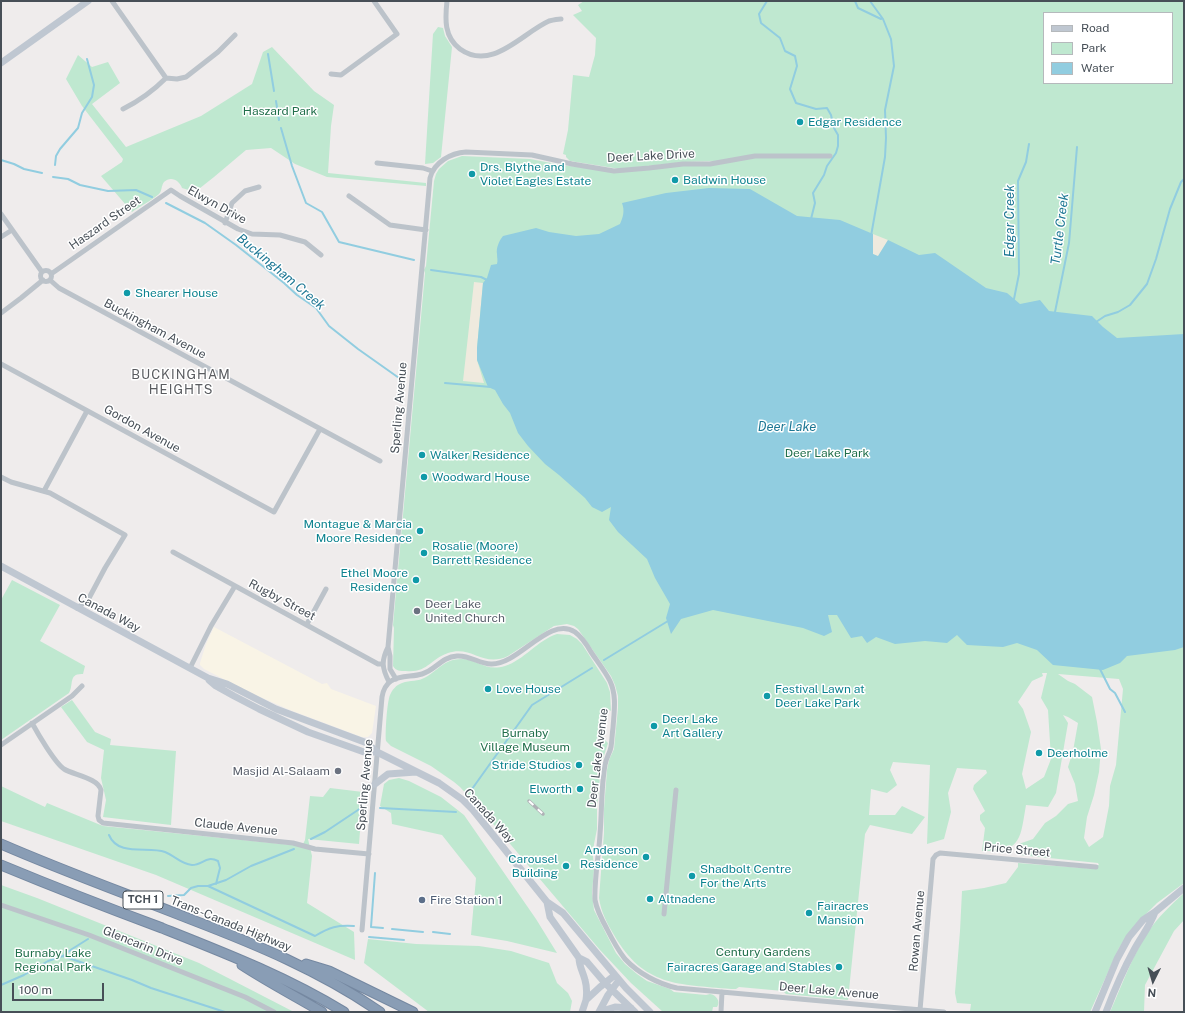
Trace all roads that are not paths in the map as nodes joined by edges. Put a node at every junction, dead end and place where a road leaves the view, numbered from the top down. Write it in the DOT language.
graph roads {
  1 [pos="88,1"];
  2 [pos="112,1"];
  3 [pos="374,1"];
  4 [pos="447,1"];
  5 [pos="561,19"];
  6 [pos="235,35"];
  7 [pos="1,63"];
  8 [pos="331,74"];
  9 [pos="166,78"];
  10 [pos="124,109"];
  11 [pos="830,156"];
  12 [pos="377,163"];
  13 [pos="432,171"];
  14 [pos="259,187"];
  15 [pos="171,190"];
  16 [pos="349,196"];
  17 [pos="1,214"];
  18 [pos="225,223"];
  19 [pos="12,230"];
  20 [pos="426,230"];
  21 [pos="1,238"];
  22 [pos="321,255"];
  23 [pos="42,272"];
  24 [pos="51,274"];
  25 [pos="42,280"];
  26 [pos="50,280"];
  27 [pos="1,312"];
  28 [pos="1,364"];
  29 [pos="87,411"];
  30 [pos="320,429"];
  31 [pos="380,461"];
  32 [pos="1,477"];
  33 [pos="44,491"];
  34 [pos="173,552"];
  35 [pos="1,566"];
  36 [pos="235,586"];
  37 [pos="326,589"];
  38 [pos="77,608"];
  39 [pos="307,624"];
  40 [pos="388,647"];
  41 [pos="382,664"];
  42 [pos="190,668"];
  43 [pos="208,678"];
  44 [pos="396,679"];
  45 [pos="389,682"];
  46 [pos="82,686"];
  47 [pos="32,723"];
  48 [pos="1,745"];
  49 [pos="378,752"];
  50 [pos="418,772"];
  51 [pos="375,784"];
  52 [pos="676,790"];
  53 [pos="1,844"];
  54 [pos="369,854"];
  55 [pos="936,854"];
  56 [pos="1,865"];
  57 [pos="1096,867"];
  58 [pos="1184,888"];
  59 [pos="547,902"];
  60 [pos="1,905"];
  61 [pos="1155,912"];
  62 [pos="664,914"];
  63 [pos="362,930"];
  64 [pos="225,953"];
  65 [pos="284,958"];
  66 [pos="579,958"];
  67 [pos="617,978"];
  68 [pos="605,983"];
  69 [pos="612,990"];
  70 [pos="722,992"];
  71 [pos="586,1000"];
  72 [pos="633,1010"];
  73 [pos="920,1010"];
  74 [pos="274,1012"];
  75 [pos="322,1012"];
  76 [pos="344,1012"];
  77 [pos="380,1012"];
  78 [pos="412,1012"];
  79 [pos="582,1012"];
  80 [pos="599,1012"];
  81 [pos="650,1012"];
  82 [pos="721,1012"];
  83 [pos="944,1012"];
  84 [pos="1095,1012"];
  85 [pos="1106,1012"];
  1 -- 7 [label="main road"];
  2 -- 9 [label="street"];
  3 -- 8 [label="street"];
  4 -- 5 [label="street"];
  6 -- 9 [label="street"];
  9 -- 10 [label="street"];
  11 -- 13 [label="street, Deer Lake Drive"];
  12 -- 13 [label="street"];
  13 -- 20 [label="street, Sperling Avenue"];
  14 -- 18 [label="street"];
  15 -- 18 [label="street, Elwyn Drive"];
  15 -- 24 [label="street, Haszard Street"];
  16 -- 20 [label="street"];
  17 -- 19 [label="street"];
  18 -- 22 [label="street, Elwyn Drive"];
  19 -- 21 [label="street"];
  19 -- 23 [label="street"];
  20 -- 40 [label="street, Sperling Avenue"];
  23 -- 24 [label="street"];
  23 -- 25 [label="street"];
  24 -- 26 [label="street"];
  25 -- 26 [label="street"];
  25 -- 27 [label="street"];
  26 -- 30 [label="street, Buckingham Avenue"];
  28 -- 29 [label="street, Gordon Avenue"];
  29 -- 30 [label="street, Gordon Avenue"];
  29 -- 33 [label="street"];
  30 -- 31 [label="street, Buckingham Avenue"];
  32 -- 33 [label="street"];
  33 -- 38 [label="street"];
  34 -- 36 [label="street, Rugby Street"];
  35 -- 38 [label="main road, Canada Way"];
  36 -- 39 [label="street, Rugby Street"];
  36 -- 42 [label="street"];
  37 -- 39 [label="street"];
  38 -- 42 [label="main road, Canada Way"];
  39 -- 41 [label="street, Rugby Street"];
  40 -- 41 [label="street, Sperling Avenue"];
  40 -- 44 [label="street, Sperling Avenue"];
  41 -- 45 [label="street"];
  42 -- 43 [label="main road, Canada Way"];
  43 -- 49 [label="main road, Canada Way"];
  43 -- 49 [label="main road, Canada Way"];
  44 -- 45 [label="street, Deer Lake Avenue"];
  44 -- 70 [label="street, Deer Lake Avenue"];
  45 -- 49 [label="street, Sperling Avenue"];
  46 -- 47 [label="street"];
  47 -- 48 [label="street"];
  47 -- 54 [label="street, Claude Avenue"];
  49 -- 50 [label="main road, Canada Way"];
  49 -- 51 [label="street, Sperling Avenue"];
  50 -- 51 [label="main road"];
  50 -- 59 [label="main road, Canada Way"];
  51 -- 54 [label="street, Sperling Avenue"];
  52 -- 62 [label="street"];
  53 -- 65 [label="highway, Trans-Canada Highway / TCH 1"];
  54 -- 63 [label="street, Sperling Avenue"];
  55 -- 57 [label="street, Price Street"];
  55 -- 73 [label="street, Rowan Avenue"];
  56 -- 64 [label="highway, TCH 1"];
  58 -- 61 [label="main road"];
  59 -- 66 [label="main road, Canada Way"];
  59 -- 67 [label="main road, Canada Way"];
  60 -- 74 [label="street, Glencarin Drive"];
  61 -- 84 [label="main road"];
  61 -- 85 [label="main road"];
  64 -- 75 [label="highway"];
  64 -- 76 [label="highway, TCH 1"];
  65 -- 77 [label="highway, Trans-Canada Highway / TCH 1"];
  65 -- 78 [label="highway"];
  66 -- 68 [label="main road, Canada Way"];
  66 -- 71 [label="main road"];
  67 -- 68 [label="main road"];
  67 -- 69 [label="main road"];
  67 -- 81 [label="main road, Canada Way"];
  68 -- 69 [label="main road, Canada Way"];
  68 -- 71 [label="main road"];
  69 -- 72 [label="main road, Canada Way"];
  69 -- 80 [label="main road"];
  70 -- 73 [label="street, Deer Lake Avenue"];
  70 -- 82 [label="street"];
  71 -- 79 [label="main road"];
  72 -- 80 [label="main road"];
  73 -- 83 [label="street, Deer Lake Avenue"];
}
